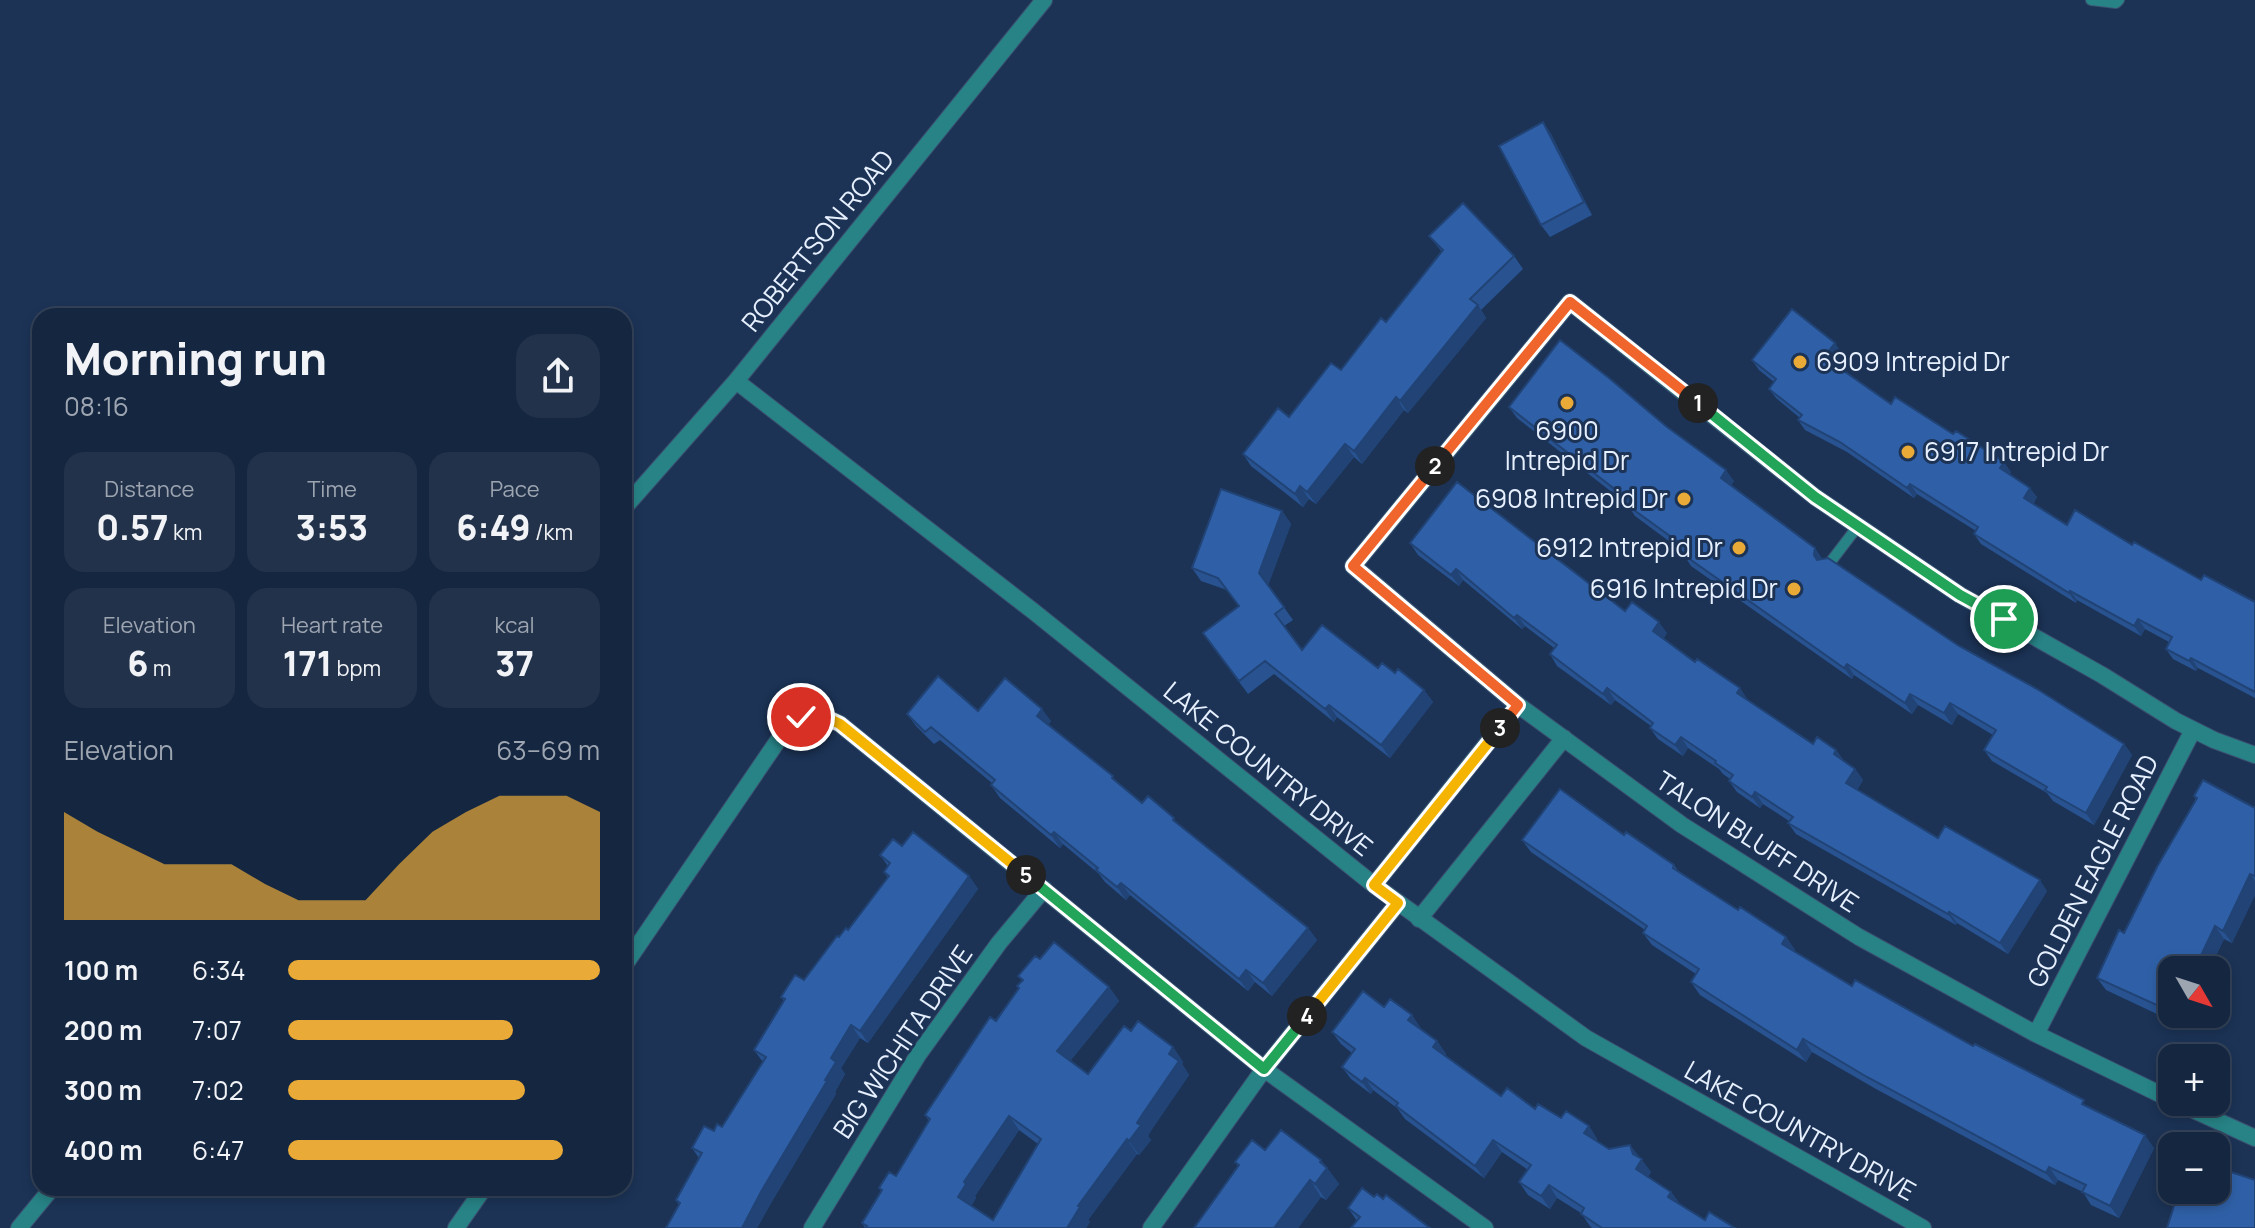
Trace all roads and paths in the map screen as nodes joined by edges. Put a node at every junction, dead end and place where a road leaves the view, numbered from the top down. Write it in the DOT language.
graph roads {
  1 [pos="1044,0"];
  2 [pos="2091,0"];
  3 [pos="2119,0"];
  4 [pos="736,381"];
  5 [pos="632,499"];
  6 [pos="1858,526"];
  7 [pos="1829,564"];
  8 [pos="1518,705"];
  9 [pos="2193,730"];
  10 [pos="1564,738"];
  11 [pos="2255,755"];
  12 [pos="1374,885"];
  13 [pos="1044,889"];
  14 [pos="1398,903"];
  15 [pos="1419,919"];
  16 [pos="632,954"];
  17 [pos="2036,1034"];
  18 [pos="1264,1069"];
  19 [pos="2158,1093"];
  20 [pos="2207,1116"];
  21 [pos="2255,1138"];
  22 [pos="45,1196"];
  23 [pos="478,1196"];
  24 [pos="19,1228"];
  25 [pos="456,1228"];
  26 [pos="812,1228"];
  27 [pos="1151,1228"];
  28 [pos="1485,1228"];
  29 [pos="1923,1228"];
  1 -- 4 [label="street, ROBERTSON ROAD"];
  2 -- 3 [label="lane"];
  4 -- 5 [label="street, ROBERTSON ROAD"];
  4 -- 12 [label="street, LAKE COUNTRY DRIVE"];
  6 -- 7 [label="lane"];
  6 -- 8 [label="street, TALON BLUFF DRIVE"];
  6 -- 9 [label="street"];
  8 -- 10 [label="street, TALON BLUFF DRIVE"];
  8 -- 12 [label="street"];
  9 -- 11 [label="street"];
  9 -- 17 [label="street, GOLDEN EAGLE ROAD"];
  10 -- 15 [label="street"];
  10 -- 17 [label="street, TALON BLUFF DRIVE"];
  12 -- 14 [label="street, LAKE COUNTRY DRIVE"];
  13 -- 16 [label="street"];
  13 -- 18 [label="street"];
  13 -- 26 [label="street, BIG WICHITA DRIVE"];
  14 -- 15 [label="street, LAKE COUNTRY DRIVE"];
  14 -- 18 [label="street"];
  15 -- 29 [label="street, LAKE COUNTRY DRIVE"];
  17 -- 19 [label="street, TALON BLUFF DRIVE"];
  18 -- 27 [label="street"];
  18 -- 28 [label="street"];
  20 -- 21 [label="street, TALON BLUFF DRIVE"];
  22 -- 24 [label="street"];
  23 -- 25 [label="street"];
}
